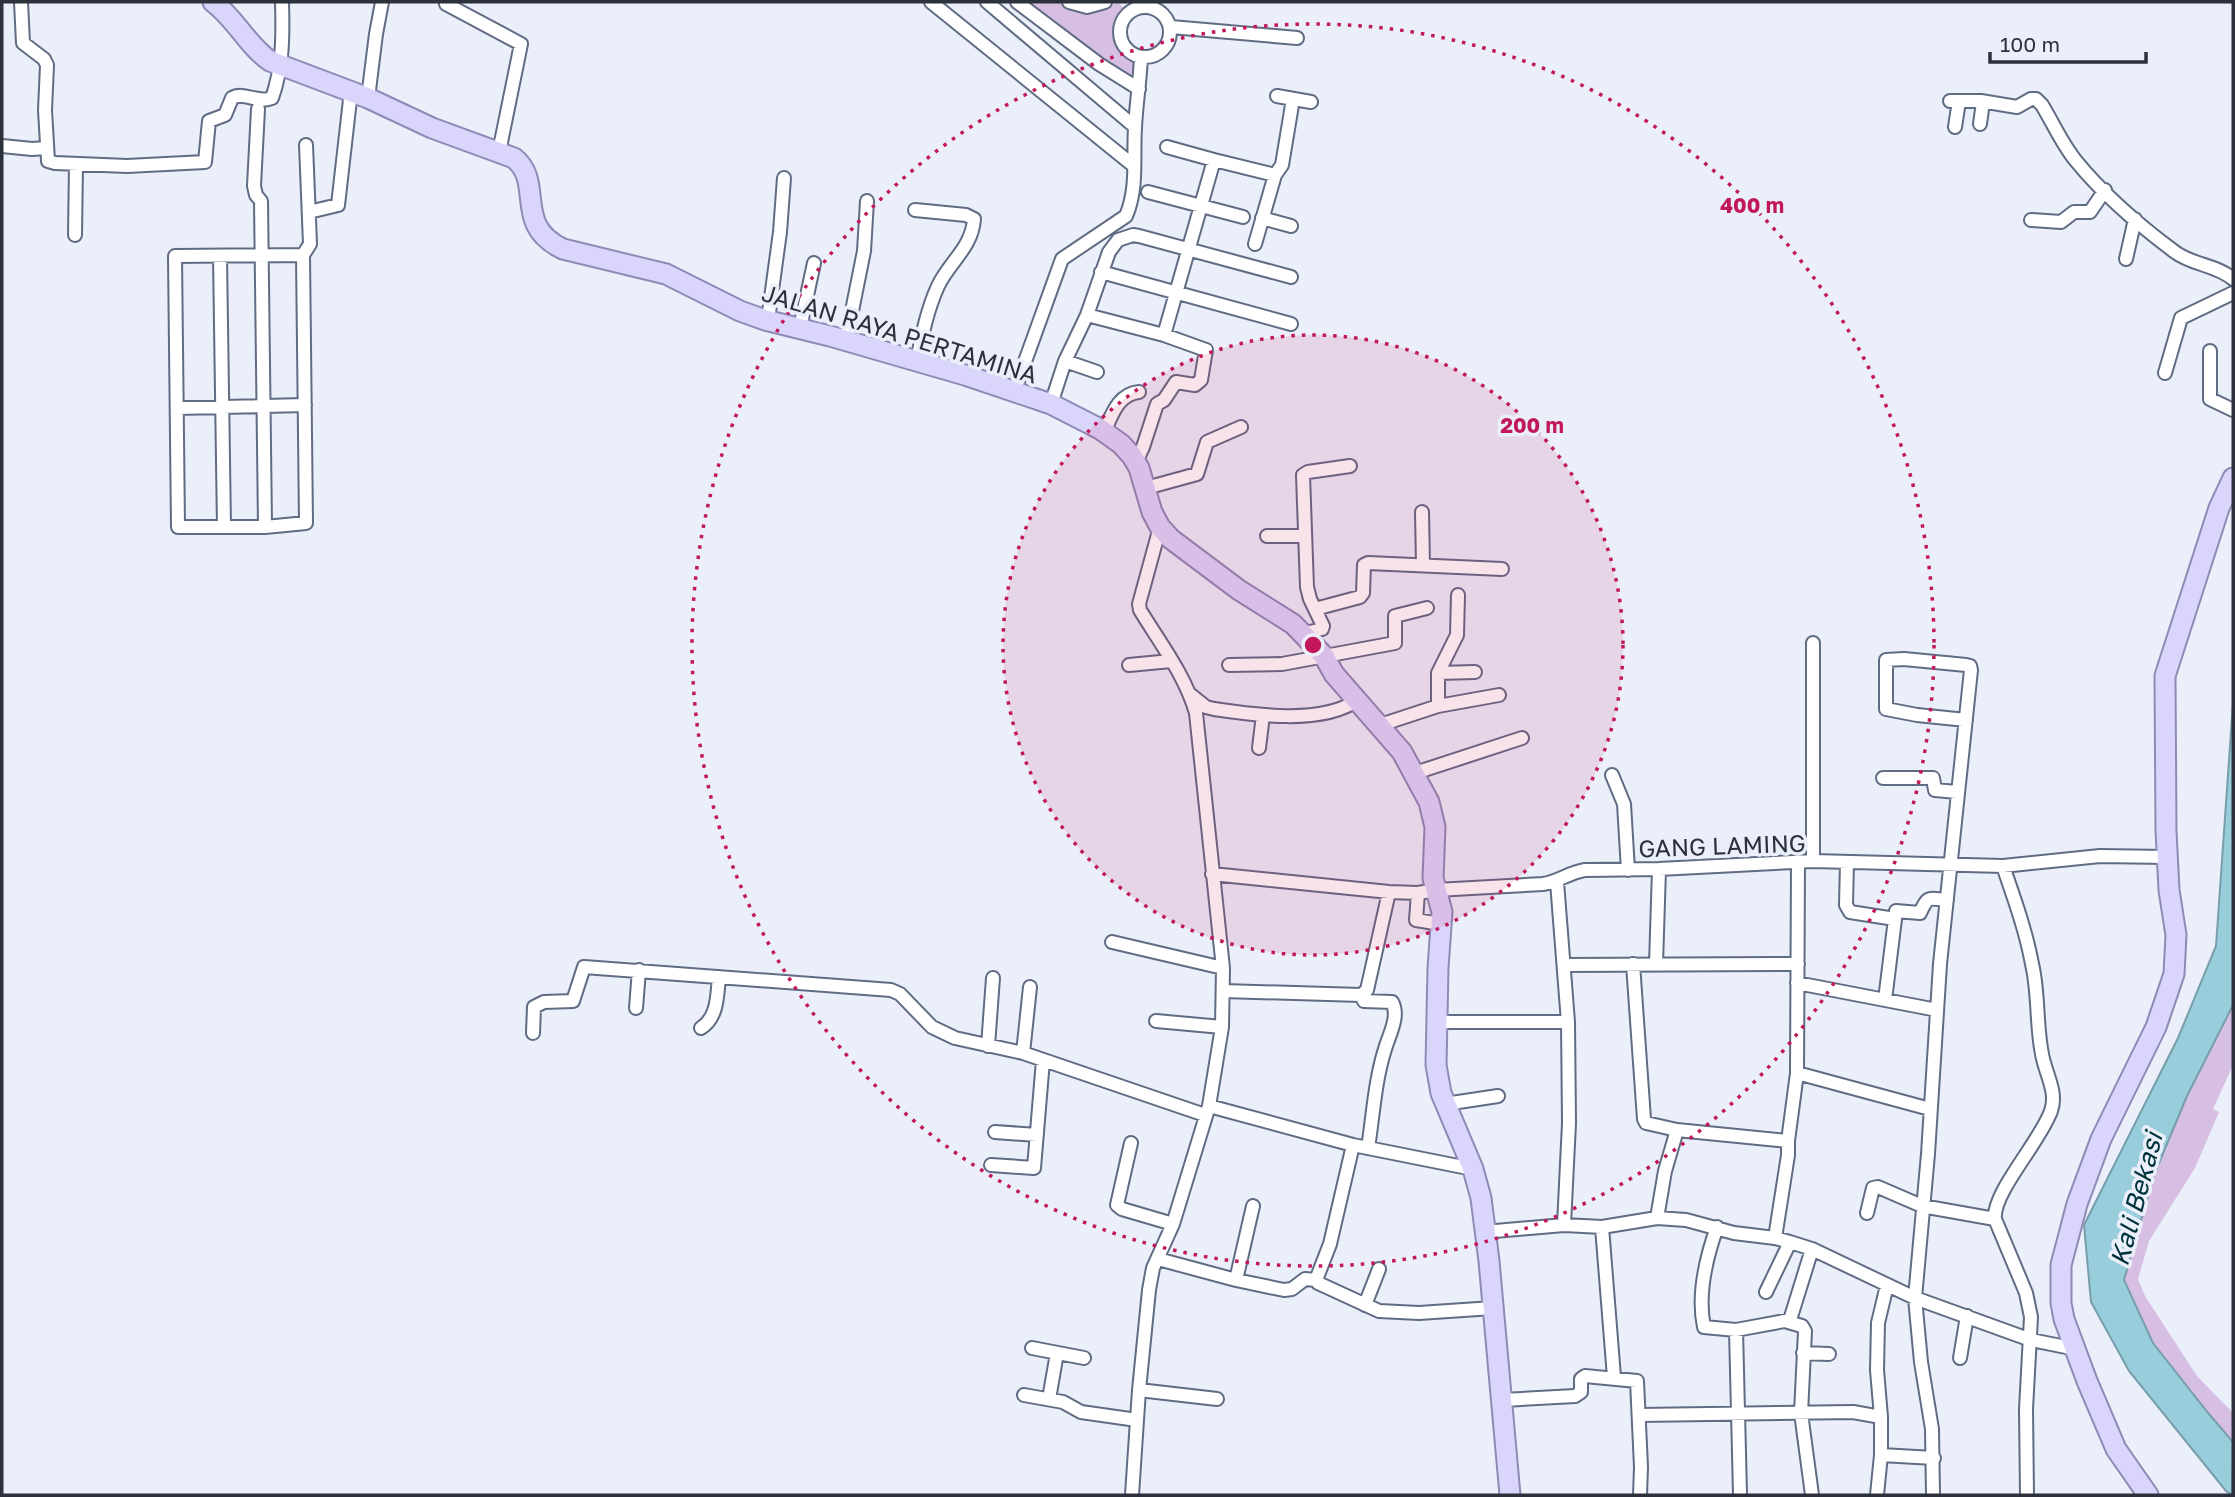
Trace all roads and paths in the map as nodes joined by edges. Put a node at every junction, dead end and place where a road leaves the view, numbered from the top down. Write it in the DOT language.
graph roads {
  1 [pos="21,2"];
  2 [pos="213,2"];
  3 [pos="282,2"];
  4 [pos="382,2"];
  5 [pos="931,2"];
  6 [pos="987,2"];
  7 [pos="1017,2"];
  8 [pos="1069,2"];
  9 [pos="1105,2"];
  10 [pos="446,4"];
  11 [pos="1135,5"];
  12 [pos="1161,6"];
  13 [pos="1171,27"];
  14 [pos="1297,38"];
  15 [pos="1141,57"];
  16 [pos="1099,64"];
  17 [pos="280,65"];
  18 [pos="1082,80"];
  19 [pos="1139,89"];
  20 [pos="360,94"];
  21 [pos="1278,96"];
  22 [pos="1293,99"];
  23 [pos="1311,102"];
  24 [pos="1983,103"];
  25 [pos="258,109"];
  26 [pos="1980,124"];
  27 [pos="1135,127"];
  28 [pos="1955,127"];
  29 [pos="306,145"];
  30 [pos="2,146"];
  31 [pos="1167,147"];
  32 [pos="46,148"];
  33 [pos="499,152"];
  34 [pos="1214,160"];
  35 [pos="76,164"];
  36 [pos="1134,166"];
  37 [pos="1275,174"];
  38 [pos="784,178"];
  39 [pos="2105,190"];
  40 [pos="1148,192"];
  41 [pos="867,201"];
  42 [pos="1201,206"];
  43 [pos="915,210"];
  44 [pos="309,212"];
  45 [pos="1243,217"];
  46 [pos="1262,218"];
  47 [pos="2135,219"];
  48 [pos="2031,220"];
  49 [pos="1291,226"];
  50 [pos="75,235"];
  51 [pos="1255,244"];
  52 [pos="1188,249"];
  53 [pos="303,255"];
  54 [pos="220,256"];
  55 [pos="261,256"];
  56 [pos="2126,259"];
  57 [pos="814,263"];
  58 [pos="1101,272"];
  59 [pos="2230,276"];
  60 [pos="1291,277"];
  61 [pos="1175,293"];
  62 [pos="2233,293"];
  63 [pos="1087,315"];
  64 [pos="768,320"];
  65 [pos="1291,324"];
  66 [pos="800,328"];
  67 [pos="1164,335"];
  68 [pos="846,341"];
  69 [pos="2210,351"];
  70 [pos="917,361"];
  71 [pos="1065,361"];
  72 [pos="1097,372"];
  73 [pos="2165,373"];
  74 [pos="1014,392"];
  75 [pos="1139,392"];
  76 [pos="1051,404"];
  77 [pos="305,405"];
  78 [pos="263,406"];
  79 [pos="222,407"];
  80 [pos="177,408"];
  81 [pos="2233,410"];
  82 [pos="1241,427"];
  83 [pos="1104,432"];
  84 [pos="1136,462"];
  85 [pos="1350,466"];
  86 [pos="2233,478"];
  87 [pos="1146,488"];
  88 [pos="1422,512"];
  89 [pos="224,527"];
  90 [pos="265,527"];
  91 [pos="1160,527"];
  92 [pos="1267,536"];
  93 [pos="1305,536"];
  94 [pos="1423,565"];
  95 [pos="1502,569"];
  96 [pos="1458,595"];
  97 [pos="1427,608"];
  98 [pos="1315,609"];
  99 [pos="1302,634"];
  100 [pos="1813,643"];
  101 [pos="1324,656"];
  102 [pos="1171,661"];
  103 [pos="1129,665"];
  104 [pos="1229,665"];
  105 [pos="1475,672"];
  106 [pos="1438,673"];
  107 [pos="1190,694"];
  108 [pos="1499,695"];
  109 [pos="1357,700"];
  110 [pos="1438,706"];
  111 [pos="1263,715"];
  112 [pos="1966,719"];
  113 [pos="1380,725"];
  114 [pos="1522,737"];
  115 [pos="1259,748"];
  116 [pos="1415,773"];
  117 [pos="1612,775"];
  118 [pos="1883,778"];
  119 [pos="1956,792"];
  120 [pos="2166,857"];
  121 [pos="1813,861"];
  122 [pos="1847,862"];
  123 [pos="1798,863"];
  124 [pos="1950,863"];
  125 [pos="2014,864"];
  126 [pos="1659,869"];
  127 [pos="1628,870"];
  128 [pos="1212,874"];
  129 [pos="1556,882"];
  130 [pos="1427,891"];
  131 [pos="1389,892"];
  132 [pos="1947,900"];
  133 [pos="1895,919"];
  134 [pos="1112,942"];
  135 [pos="1633,964"];
  136 [pos="1656,964"];
  137 [pos="1798,964"];
  138 [pos="1564,965"];
  139 [pos="1223,968"];
  140 [pos="639,970"];
  141 [pos="719,976"];
  142 [pos="993,978"];
  143 [pos="1797,983"];
  144 [pos="1030,987"];
  145 [pos="1223,991"];
  146 [pos="1362,995"];
  147 [pos="1885,1000"];
  148 [pos="636,1008"];
  149 [pos="1937,1010"];
  150 [pos="1156,1021"];
  151 [pos="1568,1021"];
  152 [pos="1437,1022"];
  153 [pos="1223,1027"];
  154 [pos="701,1028"];
  155 [pos="533,1033"];
  156 [pos="988,1046"];
  157 [pos="1023,1053"];
  158 [pos="1043,1060"];
  159 [pos="1797,1073"];
  160 [pos="1499,1096"];
  161 [pos="1446,1104"];
  162 [pos="1930,1109"];
  163 [pos="1207,1110"];
  164 [pos="1677,1130"];
  165 [pos="995,1132"];
  166 [pos="1037,1135"];
  167 [pos="1788,1141"];
  168 [pos="1131,1143"];
  169 [pos="1353,1145"];
  170 [pos="1368,1148"];
  171 [pos="991,1165"];
  172 [pos="1473,1169"];
  173 [pos="1253,1206"];
  174 [pos="1922,1206"];
  175 [pos="1867,1213"];
  176 [pos="1657,1219"];
  177 [pos="1995,1219"];
  178 [pos="1173,1224"];
  179 [pos="1564,1225"];
  180 [pos="1602,1227"];
  181 [pos="1717,1227"];
  182 [pos="1484,1232"];
  183 [pos="1775,1238"];
  184 [pos="1790,1242"];
  185 [pos="1812,1249"];
  186 [pos="1158,1259"];
  187 [pos="1379,1269"];
  188 [pos="1236,1280"];
  189 [pos="1316,1280"];
  190 [pos="1887,1285"];
  191 [pos="1766,1292"];
  192 [pos="1915,1298"];
  193 [pos="1365,1305"];
  194 [pos="1493,1308"];
  195 [pos="1967,1316"];
  196 [pos="1788,1322"];
  197 [pos="1736,1329"];
  198 [pos="2036,1341"];
  199 [pos="1032,1348"];
  200 [pos="2076,1349"];
  201 [pos="1058,1353"];
  202 [pos="1804,1353"];
  203 [pos="1829,1354"];
  204 [pos="1084,1358"];
  205 [pos="1960,1358"];
  206 [pos="1614,1377"];
  207 [pos="1139,1390"];
  208 [pos="1024,1395"];
  209 [pos="1049,1399"];
  210 [pos="1217,1399"];
  211 [pos="1503,1399"];
  212 [pos="1738,1412"];
  213 [pos="1801,1413"];
  214 [pos="1639,1415"];
  215 [pos="1881,1417"];
  216 [pos="1137,1420"];
  217 [pos="1881,1455"];
  218 [pos="1934,1458"];
  219 [pos="1740,1494"];
  220 [pos="1132,1495"];
  221 [pos="1510,1495"];
  222 [pos="1640,1495"];
  223 [pos="1812,1495"];
  224 [pos="1877,1495"];
  225 [pos="1933,1495"];
  226 [pos="2027,1495"];
  227 [pos="2148,1495"];
  1 -- 32 [label="street"];
  2 -- 17 [label="main road, JALAN RAYA PERTAMINA"];
  3 -- 17 [label="street"];
  4 -- 20 [label="street"];
  5 -- 36 [label="street"];
  6 -- 18 [label="street"];
  7 -- 16 [label="street"];
  8 -- 9 [label="street"];
  10 -- 33 [label="street"];
  11 -- 12 [label="street"];
  11 -- 15 [label="street"];
  12 -- 13 [label="street"];
  13 -- 14 [label="street"];
  13 -- 15 [label="street"];
  15 -- 19 [label="street"];
  16 -- 18 [label="street"];
  16 -- 19 [label="street"];
  17 -- 20 [label="main road, JALAN RAYA PERTAMINA"];
  17 -- 35 [label="street"];
  18 -- 27 [label="street"];
  19 -- 27 [label="street"];
  20 -- 33 [label="main road, JALAN RAYA PERTAMINA"];
  20 -- 44 [label="street"];
  21 -- 22 [label="street"];
  22 -- 23 [label="street"];
  22 -- 37 [label="street"];
  24 -- 26 [label="street"];
  24 -- 28 [label="street"];
  24 -- 39 [label="street"];
  25 -- 55 [label="street"];
  27 -- 36 [label="street"];
  29 -- 44 [label="street"];
  30 -- 32 [label="street"];
  31 -- 34 [label="street"];
  32 -- 35 [label="street"];
  33 -- 64 [label="main road, JALAN RAYA PERTAMINA"];
  34 -- 37 [label="street"];
  34 -- 42 [label="street"];
  35 -- 50 [label="street"];
  36 -- 74 [label="street"];
  37 -- 46 [label="street"];
  38 -- 64 [label="street"];
  39 -- 47 [label="street"];
  39 -- 48 [label="street"];
  40 -- 42 [label="street"];
  41 -- 68 [label="street"];
  42 -- 45 [label="street"];
  42 -- 52 [label="street"];
  43 -- 70 [label="street"];
  44 -- 53 [label="street"];
  46 -- 49 [label="street"];
  46 -- 51 [label="street"];
  47 -- 56 [label="street"];
  47 -- 59 [label="street"];
  52 -- 58 [label="street"];
  52 -- 60 [label="street"];
  52 -- 61 [label="street"];
  53 -- 55 [label="street"];
  53 -- 77 [label="street"];
  54 -- 55 [label="street"];
  54 -- 79 [label="street"];
  54 -- 80 [label="street"];
  55 -- 78 [label="street"];
  57 -- 66 [label="street"];
  58 -- 61 [label="street"];
  58 -- 63 [label="street"];
  61 -- 65 [label="street"];
  61 -- 67 [label="street"];
  62 -- 73 [label="street"];
  63 -- 67 [label="street"];
  63 -- 71 [label="street"];
  64 -- 66 [label="main road, JALAN RAYA PERTAMINA"];
  66 -- 68 [label="main road, JALAN RAYA PERTAMINA"];
  67 -- 84 [label="street"];
  68 -- 70 [label="main road, JALAN RAYA PERTAMINA"];
  69 -- 81 [label="street"];
  70 -- 74 [label="main road, JALAN RAYA PERTAMINA"];
  71 -- 72 [label="street"];
  71 -- 76 [label="street"];
  74 -- 76 [label="main road, JALAN RAYA PERTAMINA"];
  75 -- 83 [label="street"];
  76 -- 83 [label="main road, JALAN RAYA PERTAMINA"];
  77 -- 78 [label="street"];
  77 -- 90 [label="street"];
  78 -- 79 [label="street"];
  78 -- 90 [label="street"];
  79 -- 80 [label="street"];
  79 -- 89 [label="street"];
  80 -- 89 [label="street"];
  82 -- 87 [label="street"];
  83 -- 84 [label="main road, JALAN RAYA PERTAMINA"];
  84 -- 87 [label="main road, JALAN RAYA PERTAMINA"];
  85 -- 93 [label="street"];
  86 -- 120 [label="main road"];
  87 -- 91 [label="main road, JALAN RAYA PERTAMINA"];
  88 -- 94 [label="street"];
  89 -- 90 [label="street"];
  91 -- 99 [label="main road, JALAN RAYA PERTAMINA"];
  91 -- 102 [label="street"];
  92 -- 93 [label="street"];
  93 -- 98 [label="street"];
  94 -- 95 [label="street"];
  94 -- 98 [label="street"];
  96 -- 106 [label="street"];
  97 -- 101 [label="street"];
  98 -- 99 [label="street"];
  99 -- 101 [label="main road, JALAN RAYA PERTAMINA"];
  100 -- 121 [label="street"];
  101 -- 104 [label="street"];
  101 -- 109 [label="main road, JALAN RAYA PERTAMINA"];
  102 -- 103 [label="street"];
  102 -- 107 [label="street"];
  105 -- 106 [label="street"];
  106 -- 110 [label="street"];
  107 -- 111 [label="street"];
  107 -- 128 [label="street"];
  108 -- 110 [label="street"];
  109 -- 111 [label="street"];
  109 -- 113 [label="main road, JALAN RAYA PERTAMINA"];
  110 -- 113 [label="street"];
  111 -- 115 [label="street"];
  112 -- 112 [label="street"];
  112 -- 119 [label="street"];
  113 -- 116 [label="main road, JALAN RAYA PERTAMINA"];
  114 -- 116 [label="street"];
  116 -- 130 [label="main road, JALAN RAYA PERTAMINA"];
  117 -- 127 [label="street"];
  118 -- 119 [label="street"];
  119 -- 124 [label="street"];
  120 -- 125 [label="street, GANG LAMING"];
  120 -- 200 [label="main road"];
  121 -- 122 [label="street, GANG LAMING"];
  121 -- 123 [label="street, GANG LAMING"];
  122 -- 124 [label="street, GANG LAMING"];
  122 -- 133 [label="street"];
  123 -- 126 [label="street, GANG LAMING"];
  123 -- 137 [label="street"];
  124 -- 125 [label="street, GANG LAMING"];
  124 -- 132 [label="street"];
  125 -- 177 [label="street"];
  126 -- 127 [label="street, GANG LAMING"];
  126 -- 136 [label="street"];
  127 -- 129 [label="street, GANG LAMING"];
  128 -- 131 [label="street, GANG LAMING"];
  128 -- 139 [label="street"];
  129 -- 130 [label="street, GANG LAMING"];
  129 -- 138 [label="street"];
  130 -- 131 [label="street, GANG LAMING"];
  130 -- 152 [label="main road, JALAN RAYA PERTAMINA"];
  131 -- 146 [label="street"];
  132 -- 133 [label="street"];
  132 -- 149 [label="street"];
  133 -- 147 [label="street"];
  134 -- 139 [label="street"];
  135 -- 136 [label="street"];
  135 -- 138 [label="street"];
  135 -- 164 [label="street"];
  136 -- 137 [label="street"];
  137 -- 143 [label="street"];
  138 -- 151 [label="street"];
  139 -- 145 [label="street"];
  140 -- 141 [label="street"];
  140 -- 148 [label="street"];
  140 -- 155 [label="street"];
  141 -- 154 [label="street"];
  141 -- 156 [label="street"];
  142 -- 156 [label="street"];
  143 -- 147 [label="street"];
  143 -- 159 [label="street"];
  144 -- 157 [label="street"];
  145 -- 146 [label="street"];
  145 -- 153 [label="street"];
  146 -- 170 [label="street"];
  147 -- 149 [label="street"];
  149 -- 162 [label="street"];
  150 -- 153 [label="street"];
  151 -- 152 [label="street"];
  151 -- 179 [label="street"];
  152 -- 161 [label="main road, JALAN RAYA PERTAMINA"];
  153 -- 163 [label="street"];
  156 -- 157 [label="street"];
  157 -- 158 [label="street"];
  158 -- 163 [label="street"];
  158 -- 166 [label="street"];
  159 -- 162 [label="street"];
  159 -- 167 [label="street"];
  160 -- 161 [label="street"];
  161 -- 172 [label="main road, JALAN RAYA PERTAMINA"];
  162 -- 174 [label="street"];
  163 -- 169 [label="street"];
  163 -- 178 [label="street"];
  164 -- 167 [label="street"];
  164 -- 176 [label="street"];
  165 -- 166 [label="street"];
  166 -- 171 [label="street"];
  167 -- 183 [label="street"];
  168 -- 178 [label="street"];
  169 -- 170 [label="street"];
  169 -- 189 [label="street"];
  170 -- 172 [label="street"];
  172 -- 182 [label="main road, JALAN RAYA PERTAMINA"];
  173 -- 188 [label="street"];
  174 -- 175 [label="street"];
  174 -- 177 [label="street"];
  174 -- 192 [label="street"];
  176 -- 180 [label="street"];
  176 -- 181 [label="street"];
  177 -- 198 [label="street"];
  178 -- 186 [label="street"];
  179 -- 180 [label="street"];
  179 -- 182 [label="street"];
  180 -- 206 [label="street"];
  181 -- 183 [label="street"];
  181 -- 197 [label="street"];
  182 -- 194 [label="main road, JALAN RAYA PERTAMINA"];
  183 -- 184 [label="street"];
  184 -- 185 [label="street"];
  184 -- 191 [label="street"];
  185 -- 190 [label="street"];
  185 -- 196 [label="street"];
  186 -- 188 [label="street"];
  186 -- 207 [label="street"];
  187 -- 193 [label="street"];
  188 -- 189 [label="street"];
  189 -- 193 [label="street"];
  190 -- 192 [label="street"];
  190 -- 215 [label="street"];
  192 -- 195 [label="street"];
  192 -- 218 [label="street"];
  193 -- 194 [label="street"];
  194 -- 211 [label="main road, JALAN RAYA PERTAMINA"];
  195 -- 198 [label="street"];
  195 -- 205 [label="street"];
  196 -- 197 [label="street"];
  196 -- 202 [label="street"];
  197 -- 212 [label="street"];
  198 -- 200 [label="street"];
  198 -- 226 [label="street"];
  199 -- 201 [label="street"];
  200 -- 227 [label="main road"];
  201 -- 204 [label="street"];
  201 -- 209 [label="street"];
  202 -- 203 [label="street"];
  202 -- 213 [label="street"];
  206 -- 211 [label="street"];
  206 -- 214 [label="street"];
  207 -- 210 [label="street"];
  207 -- 216 [label="street"];
  208 -- 209 [label="street"];
  209 -- 216 [label="street"];
  211 -- 221 [label="main road, JALAN RAYA PERTAMINA"];
  212 -- 213 [label="street"];
  212 -- 214 [label="street"];
  212 -- 219 [label="street"];
  213 -- 215 [label="street"];
  213 -- 223 [label="street"];
  214 -- 222 [label="street"];
  215 -- 217 [label="street"];
  216 -- 220 [label="street"];
  217 -- 218 [label="street"];
  217 -- 224 [label="street"];
  218 -- 225 [label="street"];
}
